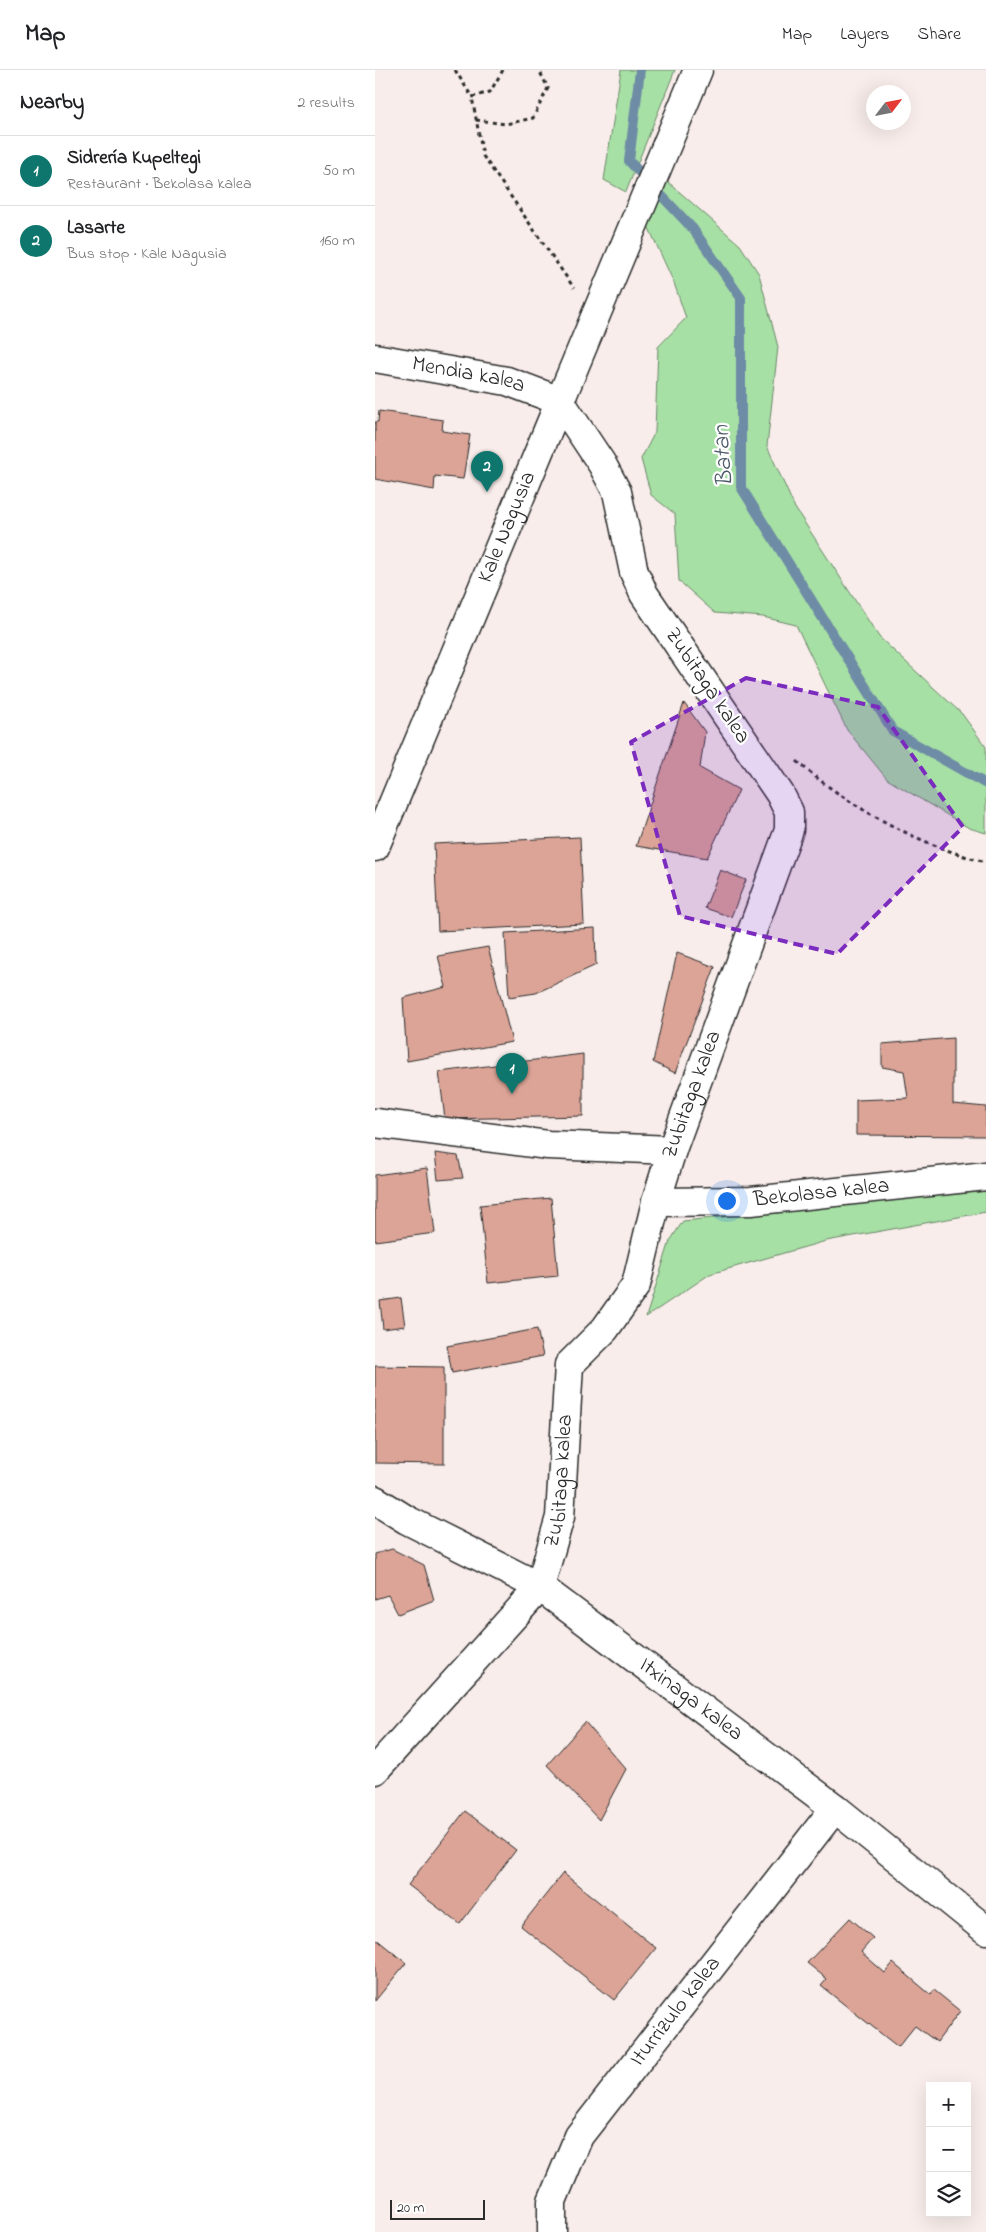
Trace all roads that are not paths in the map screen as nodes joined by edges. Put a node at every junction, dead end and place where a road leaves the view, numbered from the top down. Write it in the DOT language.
graph roads {
  1 [pos="698,70"];
  2 [pos="375,358"];
  3 [pos="560,401"];
  4 [pos="375,847"];
  5 [pos="375,1123"];
  6 [pos="672,1150"];
  7 [pos="986,1176"];
  8 [pos="656,1202"];
  9 [pos="375,1500"];
  10 [pos="540,1587"];
  11 [pos="375,1770"];
  12 [pos="835,1808"];
  13 [pos="986,1930"];
  14 [pos="553,2232"];
  1 -- 3 [label="street, Kale Nagusia"];
  2 -- 3 [label="street, Mendia kalea"];
  3 -- 4 [label="street, Kale Nagusia"];
  3 -- 6 [label="street, Zubitaga kalea"];
  5 -- 6 [label="street"];
  6 -- 8 [label="street, Zubitaga kalea"];
  7 -- 8 [label="street, Bekolasa kalea"];
  8 -- 10 [label="street, Zubitaga kalea"];
  9 -- 10 [label="street, Itxinaga kalea"];
  10 -- 11 [label="street, Zubitaga kalea"];
  10 -- 12 [label="street, Itxinaga kalea"];
  12 -- 13 [label="street, Itxinaga kalea"];
  12 -- 14 [label="street, Iturrizulo kalea"];
}
